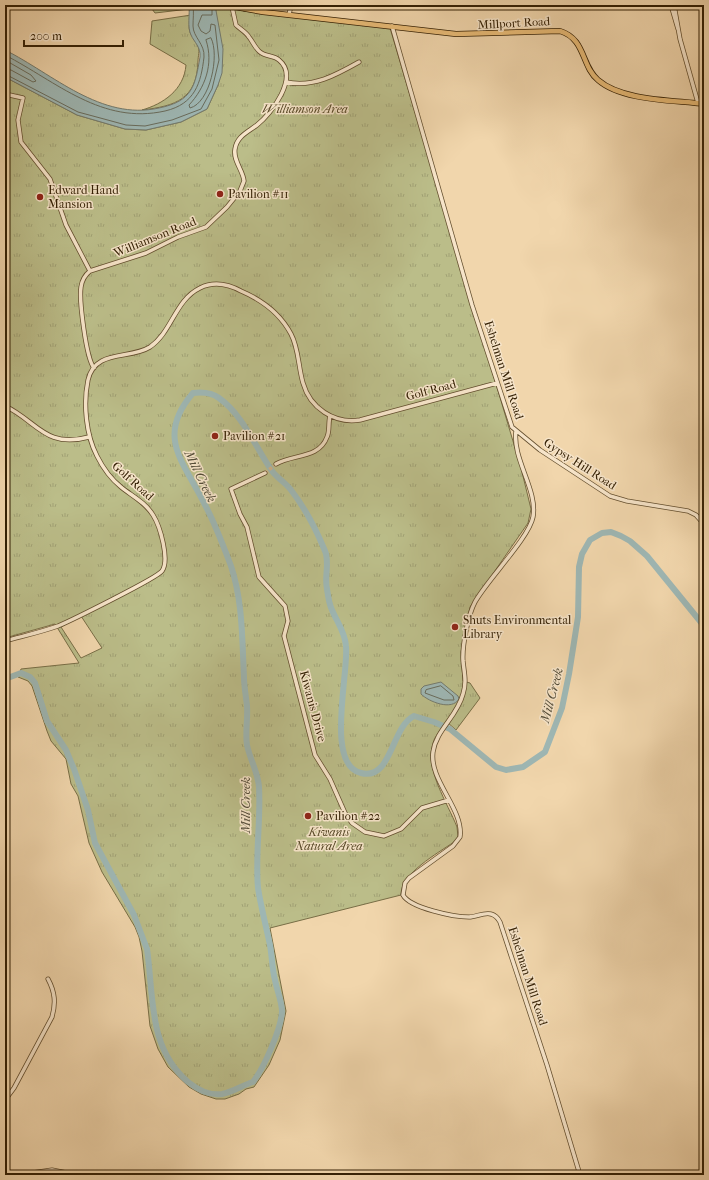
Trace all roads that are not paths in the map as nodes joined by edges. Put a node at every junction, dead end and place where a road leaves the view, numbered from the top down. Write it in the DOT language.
graph roads {
  1 [pos="224,5"];
  2 [pos="259,5"];
  3 [pos="291,5"];
  4 [pos="673,5"];
  5 [pos="232,6"];
  6 [pos="244,7"];
  7 [pos="258,11"];
  8 [pos="289,15"];
  9 [pos="392,26"];
  10 [pos="359,62"];
  11 [pos="286,82"];
  12 [pos="5,94"];
  13 [pos="698,103"];
  14 [pos="704,104"];
  15 [pos="90,271"];
  16 [pos="94,368"];
  17 [pos="497,383"];
  18 [pos="5,406"];
  19 [pos="330,416"];
  20 [pos="516,432"];
  21 [pos="89,437"];
  22 [pos="276,464"];
  23 [pos="264,473"];
  24 [pos="704,524"];
  25 [pos="5,640"];
  26 [pos="448,800"];
  27 [pos="48,979"];
  28 [pos="5,1100"];
  29 [pos="67,1173"];
  30 [pos="18,1175"];
  31 [pos="580,1175"];
  1 -- 5 [label="main road, Millport Road"];
  2 -- 7 [label="street"];
  3 -- 8 [label="street"];
  4 -- 13 [label="street"];
  5 -- 6 [label="main road, Millport Road"];
  5 -- 11 [label="street"];
  6 -- 7 [label="main road, Millport Road"];
  7 -- 8 [label="main road, Millport Road"];
  8 -- 9 [label="main road, Millport Road"];
  9 -- 13 [label="main road, Millport Road"];
  9 -- 17 [label="street, Eshelman Mill Road"];
  10 -- 11 [label="street"];
  11 -- 15 [label="street, Williamson Road"];
  12 -- 15 [label="street"];
  13 -- 14 [label="main road, Millport Road"];
  15 -- 16 [label="street"];
  16 -- 19 [label="street, Golf Road"];
  16 -- 21 [label="street, Golf Road"];
  17 -- 19 [label="street, Golf Road"];
  17 -- 20 [label="street, Eshelman Mill Road"];
  18 -- 21 [label="street"];
  19 -- 22 [label="street"];
  20 -- 24 [label="street, Gypsy Hill Road"];
  20 -- 26 [label="street, Eshelman Mill Road"];
  21 -- 25 [label="street, Golf Road"];
  23 -- 26 [label="street, Kiwanis Drive"];
  26 -- 31 [label="street, Eshelman Mill Road"];
  27 -- 28 [label="street"];
  29 -- 30 [label="street"];
}
